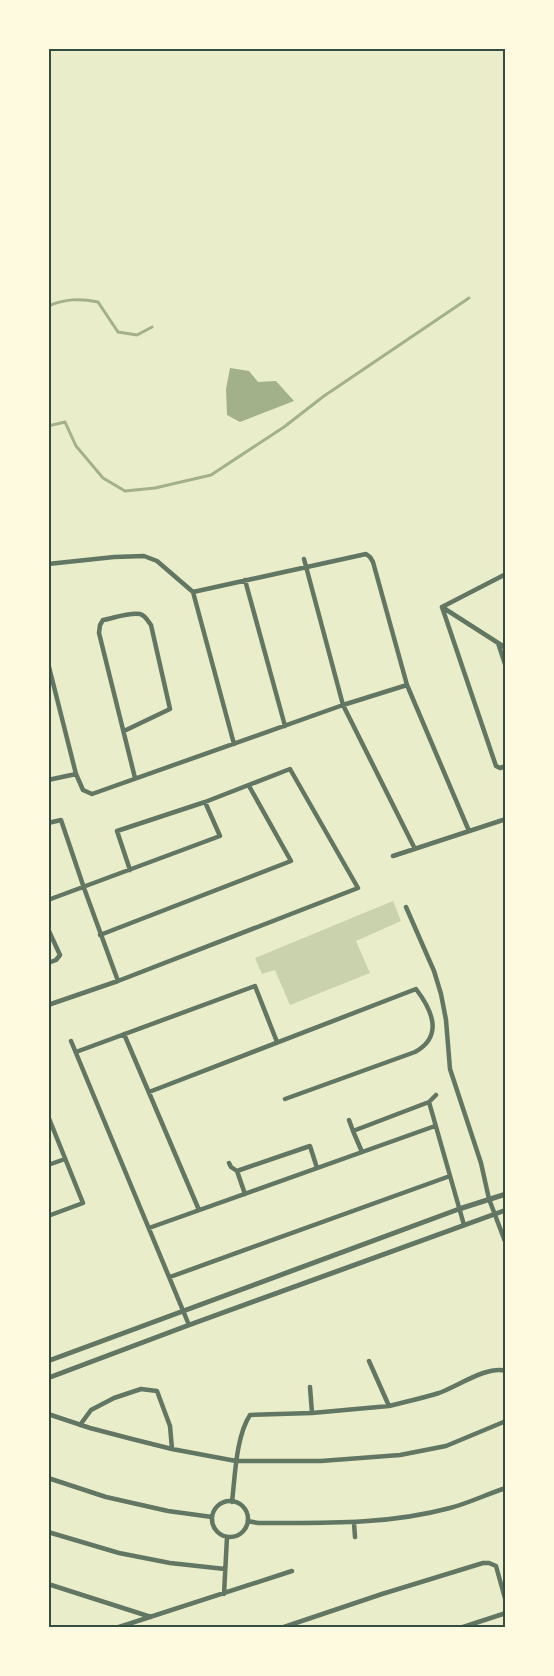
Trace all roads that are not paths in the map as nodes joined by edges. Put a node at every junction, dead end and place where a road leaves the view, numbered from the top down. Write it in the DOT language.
graph roads {
  1 [pos="304,559"];
  2 [pos="48,564"];
  3 [pos="306,567"];
  4 [pos="506,574"];
  5 [pos="245,580"];
  6 [pos="193,592"];
  7 [pos="442,607"];
  8 [pos="498,643"];
  9 [pos="506,648"];
  10 [pos="48,663"];
  11 [pos="506,667"];
  12 [pos="407,685"];
  13 [pos="343,705"];
  14 [pos="285,726"];
  15 [pos="124,730"];
  16 [pos="234,744"];
  17 [pos="506,766"];
  18 [pos="76,774"];
  19 [pos="135,778"];
  20 [pos="48,780"];
  21 [pos="249,786"];
  22 [pos="205,802"];
  23 [pos="506,819"];
  24 [pos="48,823"];
  25 [pos="469,831"];
  26 [pos="415,849"];
  27 [pos="393,856"];
  28 [pos="130,870"];
  29 [pos="84,888"];
  30 [pos="48,900"];
  31 [pos="406,907"];
  32 [pos="48,929"];
  33 [pos="100,935"];
  34 [pos="48,963"];
  35 [pos="118,981"];
  36 [pos="48,1005"];
  37 [pos="124,1034"];
  38 [pos="72,1041"];
  39 [pos="277,1042"];
  40 [pos="76,1052"];
  41 [pos="148,1092"];
  42 [pos="436,1095"];
  43 [pos="285,1099"];
  44 [pos="429,1102"];
  45 [pos="48,1116"];
  46 [pos="349,1120"];
  47 [pos="435,1126"];
  48 [pos="353,1131"];
  49 [pos="362,1152"];
  50 [pos="65,1159"];
  51 [pos="229,1163"];
  52 [pos="48,1165"];
  53 [pos="317,1168"];
  54 [pos="237,1171"];
  55 [pos="450,1176"];
  56 [pos="245,1194"];
  57 [pos="506,1194"];
  58 [pos="489,1199"];
  59 [pos="459,1209"];
  60 [pos="199,1210"];
  61 [pos="506,1210"];
  62 [pos="495,1214"];
  63 [pos="48,1216"];
  64 [pos="464,1225"];
  65 [pos="149,1228"];
  66 [pos="506,1244"];
  67 [pos="170,1277"];
  68 [pos="183,1310"];
  69 [pos="189,1325"];
  70 [pos="48,1360"];
  71 [pos="369,1361"];
  72 [pos="506,1371"];
  73 [pos="48,1378"];
  74 [pos="310,1387"];
  75 [pos="389,1406"];
  76 [pos="312,1413"];
  77 [pos="48,1414"];
  78 [pos="506,1421"];
  79 [pos="80,1425"];
  80 [pos="172,1449"];
  81 [pos="236,1461"];
  82 [pos="48,1478"];
  83 [pos="506,1488"];
  84 [pos="232,1502"];
  85 [pos="212,1517"];
  86 [pos="248,1521"];
  87 [pos="354,1523"];
  88 [pos="48,1532"];
  89 [pos="227,1537"];
  90 [pos="355,1538"];
  91 [pos="225,1569"];
  92 [pos="292,1571"];
  93 [pos="48,1584"];
  94 [pos="224,1594"];
  95 [pos="506,1602"];
  96 [pos="506,1613"];
  97 [pos="151,1617"];
  98 [pos="116,1628"];
  99 [pos="281,1628"];
  100 [pos="460,1628"];
  1 -- 3 [label="street"];
  2 -- 6 [label="street"];
  3 -- 5 [label="street"];
  3 -- 12 [label="street"];
  3 -- 13 [label="street"];
  4 -- 7 [label="street"];
  5 -- 6 [label="street"];
  5 -- 14 [label="street"];
  6 -- 16 [label="street"];
  7 -- 8 [label="street"];
  7 -- 17 [label="street"];
  8 -- 9 [label="street"];
  8 -- 11 [label="street"];
  10 -- 18 [label="street"];
  12 -- 13 [label="street"];
  12 -- 25 [label="street"];
  13 -- 14 [label="street"];
  13 -- 26 [label="street"];
  14 -- 16 [label="street"];
  15 -- 15 [label="street"];
  15 -- 19 [label="street"];
  16 -- 19 [label="street"];
  18 -- 19 [label="street"];
  18 -- 20 [label="street"];
  21 -- 22 [label="street"];
  21 -- 33 [label="street"];
  21 -- 35 [label="street"];
  22 -- 28 [label="street"];
  22 -- 28 [label="street"];
  23 -- 25 [label="street"];
  24 -- 29 [label="street"];
  25 -- 26 [label="street"];
  26 -- 27 [label="street"];
  28 -- 29 [label="street"];
  29 -- 30 [label="street"];
  29 -- 33 [label="street"];
  31 -- 58 [label="street"];
  32 -- 34 [label="street"];
  33 -- 35 [label="street"];
  35 -- 36 [label="street"];
  37 -- 39 [label="street"];
  37 -- 40 [label="street"];
  37 -- 41 [label="street"];
  38 -- 40 [label="street"];
  39 -- 41 [label="street"];
  39 -- 43 [label="street"];
  40 -- 65 [label="street"];
  41 -- 60 [label="street"];
  42 -- 44 [label="street"];
  44 -- 47 [label="street"];
  44 -- 48 [label="street"];
  45 -- 50 [label="street"];
  46 -- 48 [label="street"];
  47 -- 49 [label="street"];
  47 -- 55 [label="street"];
  48 -- 49 [label="street"];
  49 -- 53 [label="street"];
  50 -- 52 [label="street"];
  50 -- 63 [label="street"];
  51 -- 54 [label="street"];
  53 -- 54 [label="street"];
  53 -- 56 [label="street"];
  54 -- 56 [label="street"];
  55 -- 59 [label="street"];
  55 -- 67 [label="street"];
  56 -- 60 [label="street"];
  57 -- 58 [label="street"];
  58 -- 59 [label="street"];
  58 -- 62 [label="street"];
  59 -- 64 [label="street"];
  59 -- 68 [label="street"];
  60 -- 65 [label="street"];
  61 -- 62 [label="street"];
  62 -- 64 [label="street"];
  62 -- 66 [label="street"];
  64 -- 69 [label="street"];
  65 -- 67 [label="street"];
  67 -- 68 [label="street"];
  68 -- 69 [label="street"];
  68 -- 70 [label="street"];
  69 -- 73 [label="street"];
  71 -- 75 [label="street"];
  72 -- 75 [label="street"];
  74 -- 76 [label="street"];
  75 -- 76 [label="street"];
  76 -- 81 [label="street"];
  77 -- 79 [label="street"];
  78 -- 81 [label="street"];
  79 -- 80 [label="street"];
  79 -- 80 [label="street"];
  80 -- 81 [label="street"];
  81 -- 84 [label="street"];
  82 -- 85 [label="street"];
  83 -- 87 [label="street"];
  84 -- 85 [label="street"];
  84 -- 86 [label="street"];
  85 -- 89 [label="street"];
  86 -- 87 [label="street"];
  86 -- 89 [label="street"];
  87 -- 90 [label="street"];
  88 -- 91 [label="street"];
  89 -- 91 [label="street"];
  91 -- 94 [label="street"];
  92 -- 94 [label="street"];
  93 -- 97 [label="street"];
  94 -- 97 [label="street"];
  95 -- 99 [label="street"];
  96 -- 100 [label="street"];
  97 -- 98 [label="street"];
}
